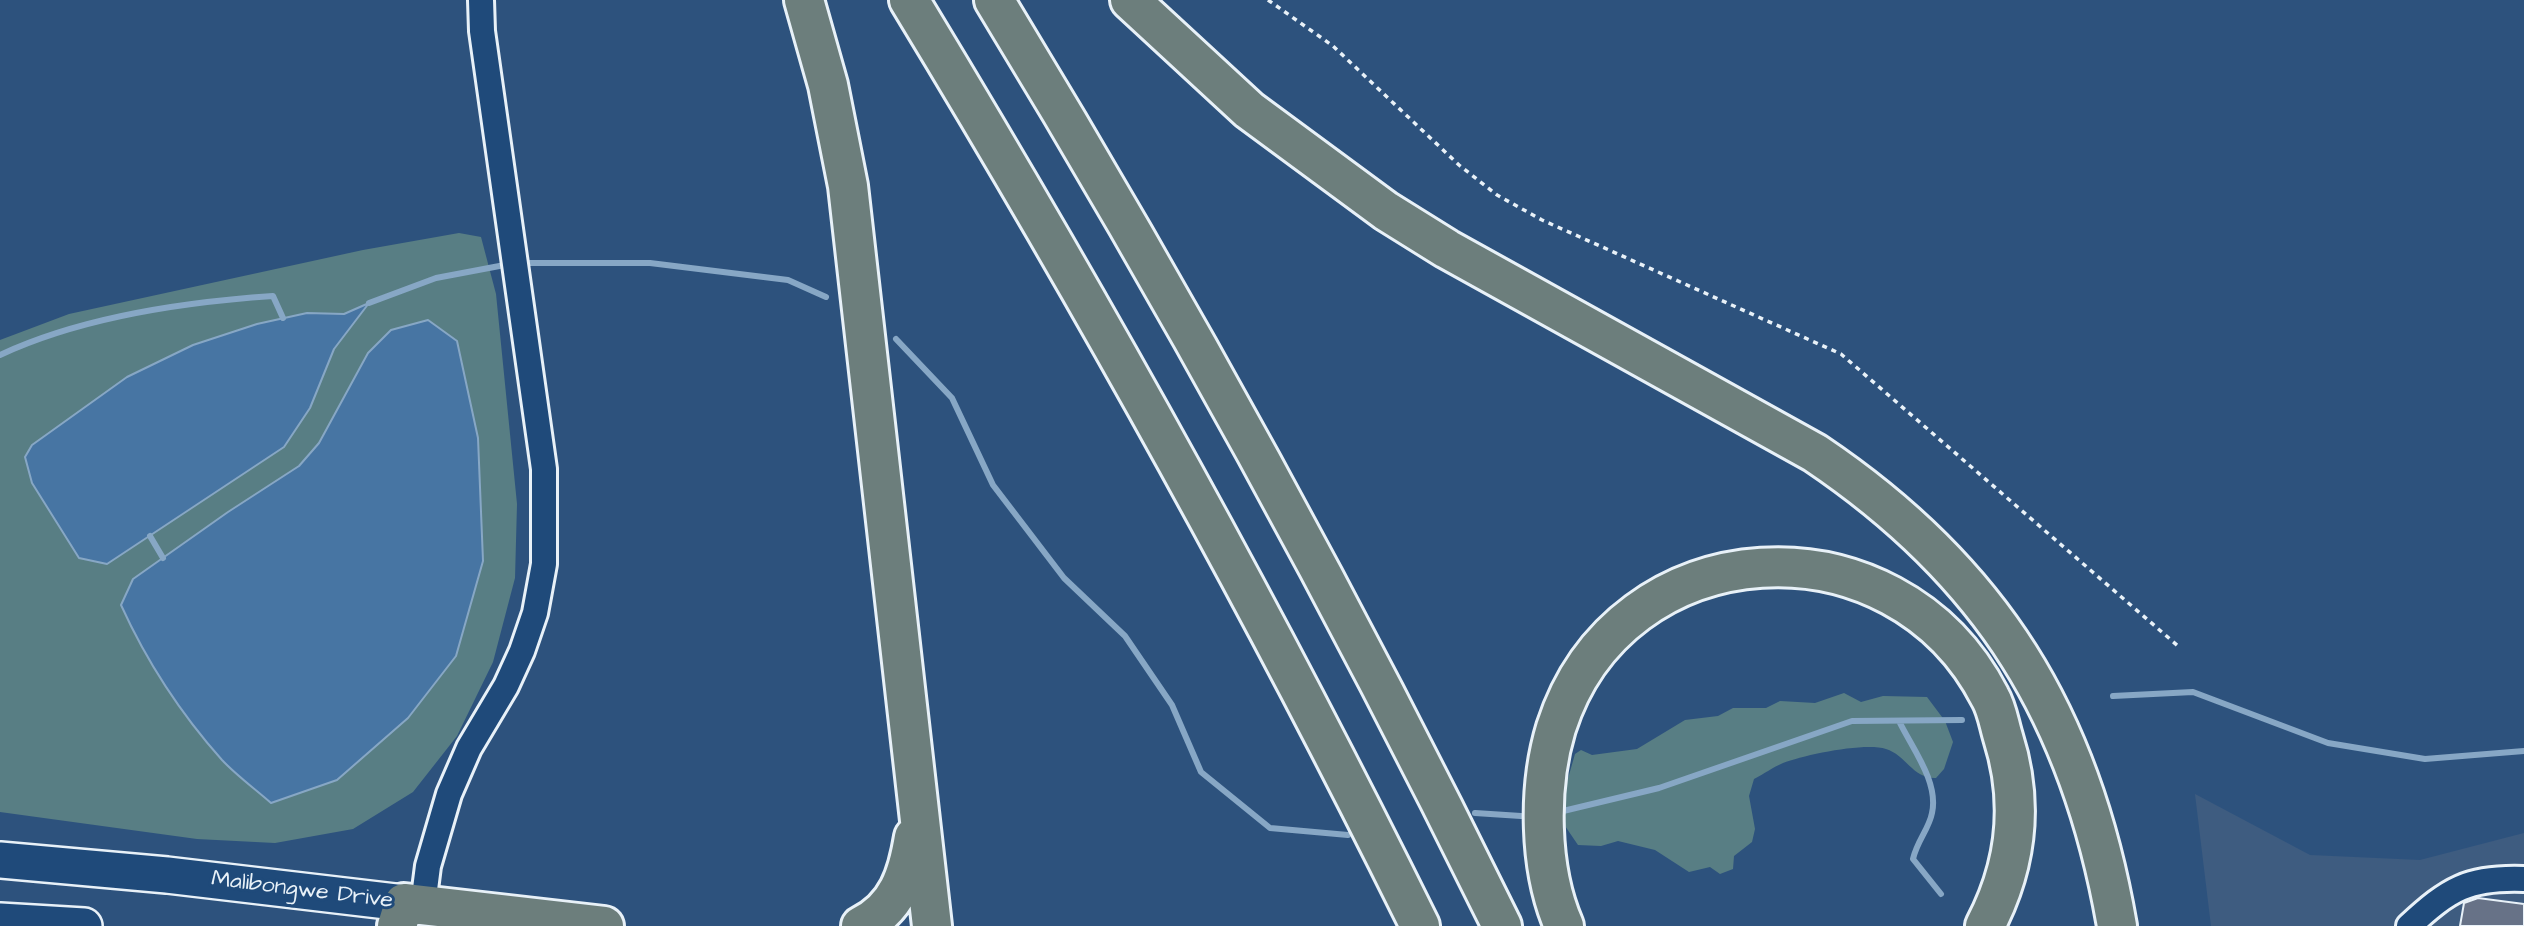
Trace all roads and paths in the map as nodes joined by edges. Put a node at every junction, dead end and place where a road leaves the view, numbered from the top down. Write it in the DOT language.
graph roads {
  1 [pos="481,0"];
  2 [pos="804,0"];
  3 [pos="909,0"];
  4 [pos="1130,0"];
  5 [pos="1268,0"];
  6 [pos="995,1"];
  7 [pos="2178,646"];
  8 [pos="919,811"];
  9 [pos="2101,841"];
  10 [pos="0,860"];
  11 [pos="2524,879"];
  12 [pos="414,907"];
  13 [pos="0,921"];
  14 [pos="84,926"];
  15 [pos="604,926"];
  16 [pos="861,926"];
  17 [pos="932,926"];
  18 [pos="1420,926"];
  19 [pos="1502,926"];
  20 [pos="1564,926"];
  21 [pos="1985,926"];
  22 [pos="2117,926"];
  23 [pos="2138,926"];
  24 [pos="2409,926"];
  1 -- 12 [label="street"];
  2 -- 8 [label="main road"];
  3 -- 18 [label="main road"];
  4 -- 9 [label="main road"];
  5 -- 7 [label="path"];
  6 -- 19 [label="main road"];
  8 -- 16 [label="main road"];
  8 -- 17 [label="main road"];
  9 -- 22 [label="main road"];
  9 -- 23 [label="main road"];
  10 -- 12 [label="main road, Malibongwe Drive"];
  11 -- 24 [label="street"];
  12 -- 15 [label="main road, Malibongwe Drive"];
  13 -- 14 [label="main road"];
  20 -- 21 [label="main road"];
}
